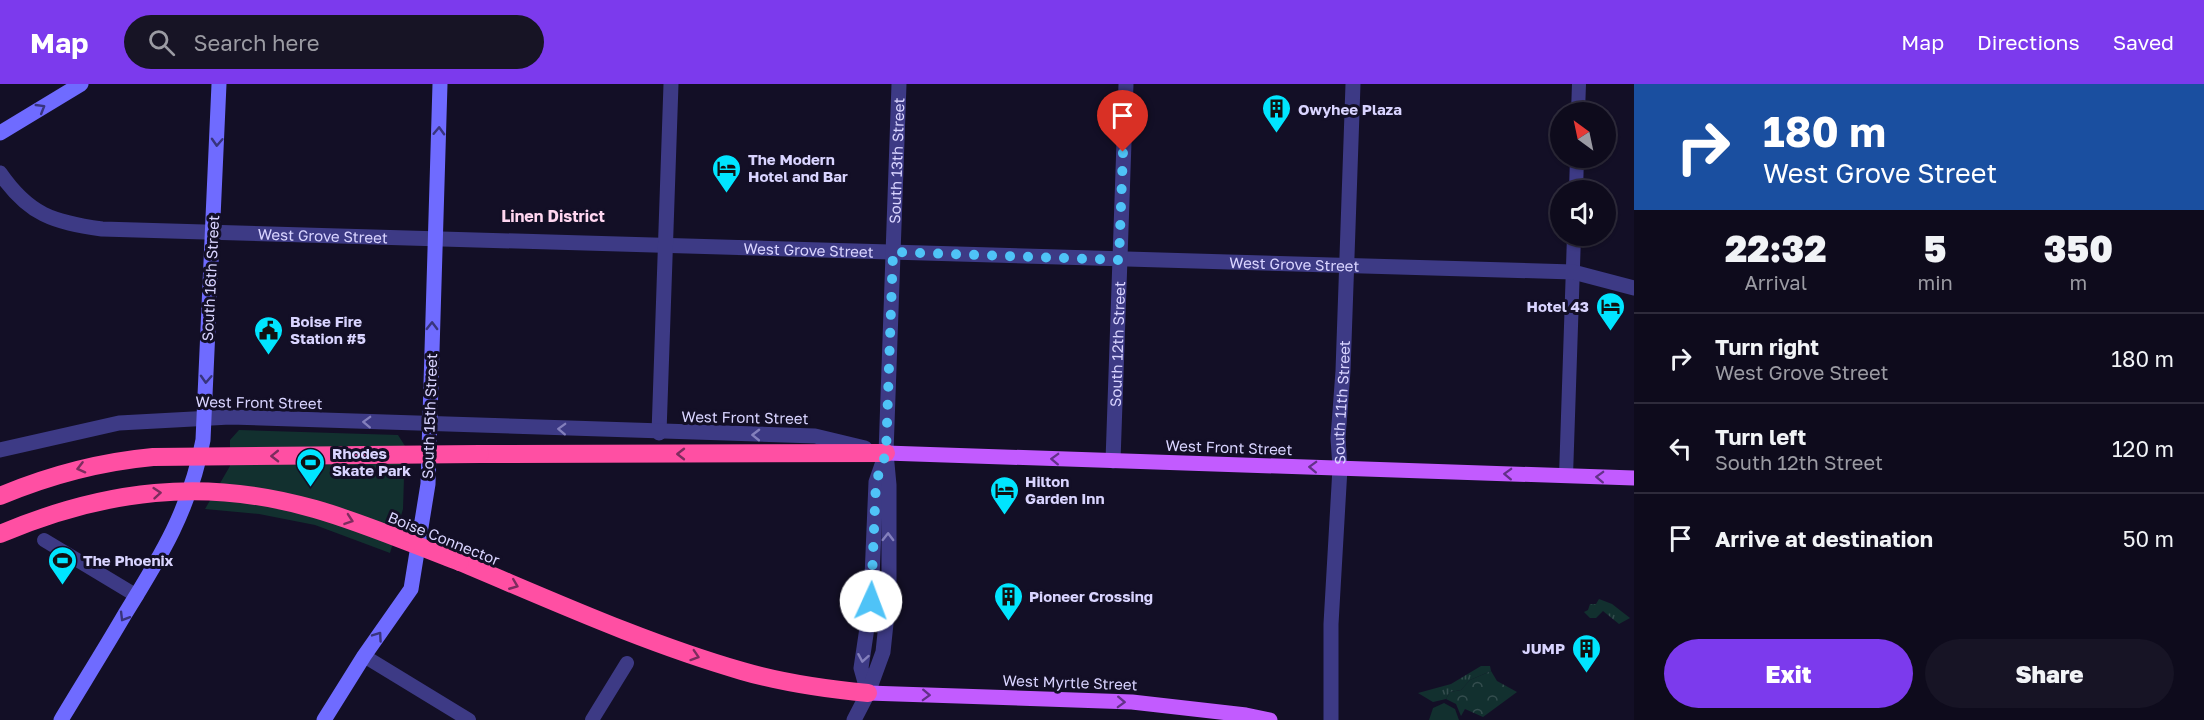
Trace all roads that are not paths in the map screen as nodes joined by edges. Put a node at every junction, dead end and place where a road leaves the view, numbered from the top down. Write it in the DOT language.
graph roads {
  1 [pos="81,84"];
  2 [pos="219,84"];
  3 [pos="440,84"];
  4 [pos="671,84"];
  5 [pos="899,84"];
  6 [pos="1126,84"];
  7 [pos="1353,84"];
  8 [pos="1580,84"];
  9 [pos="1579,102"];
  10 [pos="0,133"];
  11 [pos="0,173"];
  12 [pos="212,232"];
  13 [pos="434,238"];
  14 [pos="666,246"];
  15 [pos="1574,246"];
  16 [pos="893,252"];
  17 [pos="1119,260"];
  18 [pos="1347,266"];
  19 [pos="1573,272"];
  20 [pos="1634,288"];
  21 [pos="204,419"];
  22 [pos="429,424"];
  23 [pos="659,433"];
  24 [pos="0,450"];
  25 [pos="886,453"];
  26 [pos="1113,461"];
  27 [pos="1340,468"];
  28 [pos="1566,476"];
  29 [pos="1634,478"];
  30 [pos="0,496"];
  31 [pos="0,534"];
  32 [pos="44,540"];
  33 [pos="136,596"];
  34 [pos="364,657"];
  35 [pos="627,663"];
  36 [pos="868,693"];
  37 [pos="61,720"];
  38 [pos="324,720"];
  39 [pos="469,720"];
  40 [pos="592,720"];
  41 [pos="854,720"];
  42 [pos="1270,720"];
  43 [pos="1331,720"];
  10 -- 1 [label="main road, one-way"];
  2 -- 12 [label="main road, South 16th Street, one-way"];
  13 -- 3 [label="main road, South 15th Street, one-way"];
  4 -- 14 [label="street"];
  5 -- 16 [label="street, South 13th Street"];
  6 -- 17 [label="street, South 12th Street"];
  7 -- 18 [label="street, South 11th Street"];
  8 -- 9 [label="street"];
  11 -- 12 [label="street, West Grove Street"];
  12 -- 13 [label="street, West Grove Street"];
  12 -- 21 [label="main road, South 16th Street, one-way"];
  13 -- 14 [label="street, West Grove Street"];
  22 -- 13 [label="main road, South 15th Street, one-way"];
  14 -- 16 [label="street, West Grove Street"];
  14 -- 23 [label="street"];
  15 -- 19 [label="street"];
  16 -- 17 [label="street, West Grove Street"];
  16 -- 25 [label="street, South 13th Street"];
  17 -- 18 [label="street, West Grove Street"];
  17 -- 26 [label="street, South 12th Street"];
  18 -- 19 [label="street, West Grove Street"];
  18 -- 27 [label="street, South 11th Street"];
  19 -- 20 [label="street, West Grove Street"];
  19 -- 28 [label="street"];
  22 -- 21 [label="street, West Front Street, one-way"];
  21 -- 24 [label="street, West Front Street"];
  21 -- 33 [label="main road, South 16th Street"];
  23 -- 22 [label="street, West Front Street, one-way"];
  34 -- 22 [label="main road, South 15th Street, one-way"];
  25 -- 23 [label="street, West Front Street, one-way"];
  26 -- 25 [label="main road, West Front Street, one-way"];
  25 -- 30 [label="highway, one-way, bridge"];
  25 -- 36 [label="street, South 13th Street"];
  27 -- 26 [label="main road, West Front Street, one-way"];
  28 -- 27 [label="main road, West Front Street, one-way"];
  27 -- 43 [label="street, South 11th Street"];
  29 -- 28 [label="main road, West Front Street, one-way"];
  31 -- 36 [label="highway, Boise Connector, one-way, bridge"];
  32 -- 33 [label="street"];
  33 -- 37 [label="main road, South 16th Street, one-way"];
  34 -- 38 [label="main road, South 15th Street"];
  34 -- 39 [label="street"];
  35 -- 40 [label="street"];
  36 -- 41 [label="street, South 13th Street"];
  36 -- 42 [label="main road, West Myrtle Street, one-way"];
}
